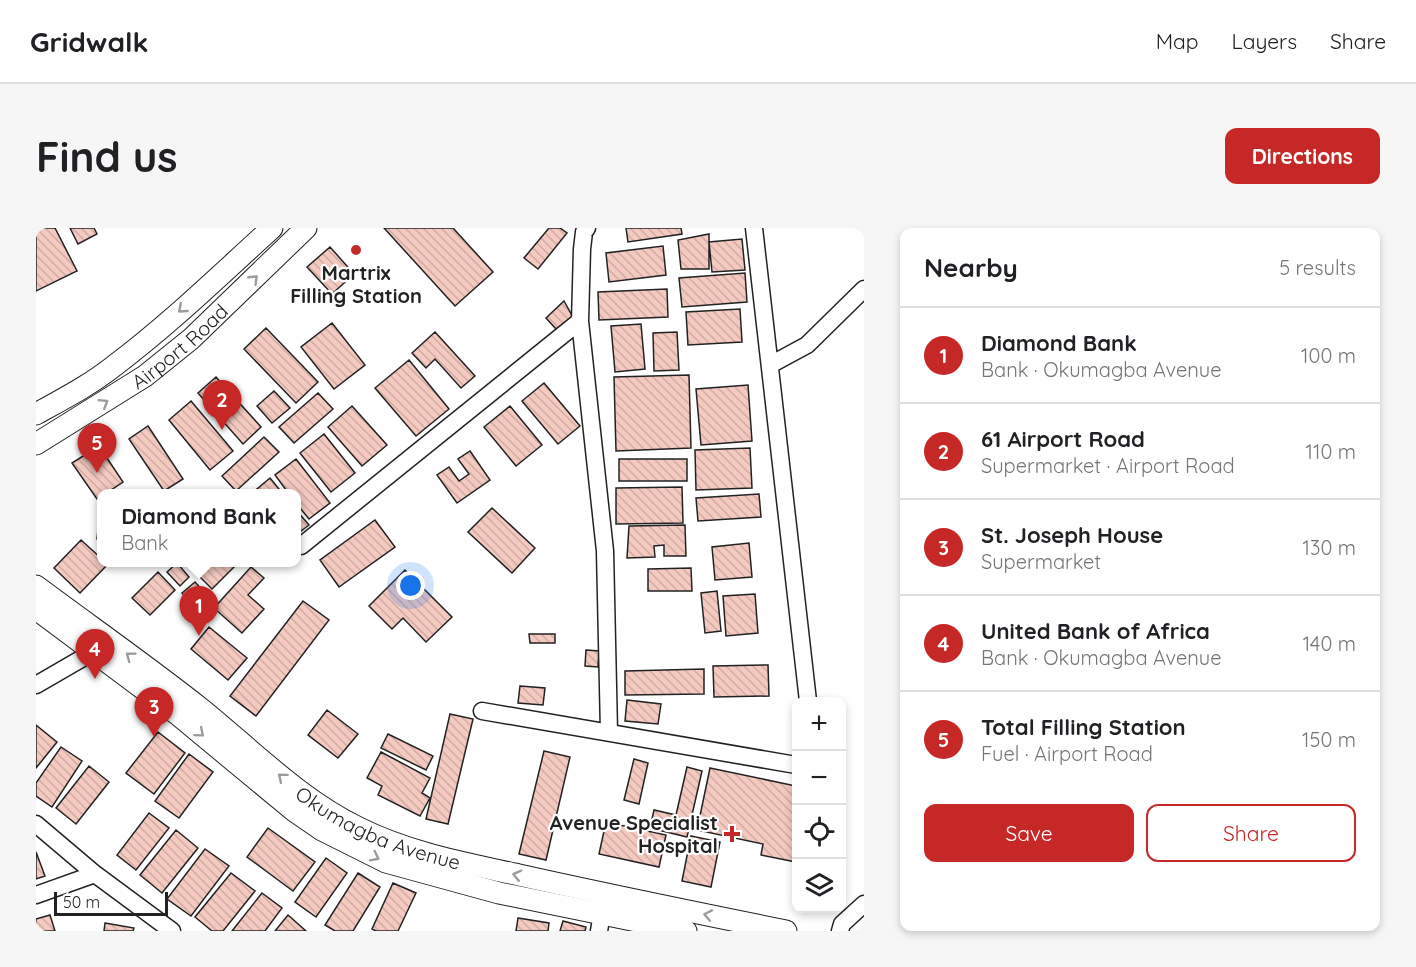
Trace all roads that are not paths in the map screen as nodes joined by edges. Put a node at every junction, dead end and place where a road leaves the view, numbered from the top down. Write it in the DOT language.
graph roads {
  1 [pos="272,228"];
  2 [pos="306,228"];
  3 [pos="587,228"];
  4 [pos="754,228"];
  5 [pos="864,289"];
  6 [pos="580,321"];
  7 [pos="770,365"];
  8 [pos="36,414"];
  9 [pos="36,444"];
  10 [pos="302,546"];
  11 [pos="36,586"];
  12 [pos="36,609"];
  13 [pos="93,652"];
  14 [pos="36,686"];
  15 [pos="807,697"];
  16 [pos="482,711"];
  17 [pos="609,732"];
  18 [pos="792,764"];
  19 [pos="36,824"];
  20 [pos="95,874"];
  21 [pos="36,895"];
  22 [pos="864,904"];
  23 [pos="840,921"];
  24 [pos="601,922"];
  25 [pos="172,931"];
  26 [pos="686,931"];
  27 [pos="786,931"];
  1 -- 8 [label="main road, Airport Road, one-way"];
  9 -- 2 [label="main road, Airport Road, one-way"];
  3 -- 6 [label="street"];
  4 -- 7 [label="street"];
  5 -- 7 [label="street"];
  6 -- 10 [label="street"];
  6 -- 17 [label="street"];
  7 -- 15 [label="street"];
  27 -- 11 [label="main road, Okumagba Avenue, one-way"];
  12 -- 13 [label="main road, Okumagba Avenue"];
  13 -- 14 [label="street"];
  13 -- 24 [label="main road, Okumagba Avenue, one-way"];
  16 -- 17 [label="street"];
  17 -- 18 [label="street"];
  19 -- 20 [label="street"];
  20 -- 21 [label="street"];
  20 -- 25 [label="street"];
  22 -- 23 [label="street"];
  24 -- 26 [label="main road, Okumagba Avenue"];
}
